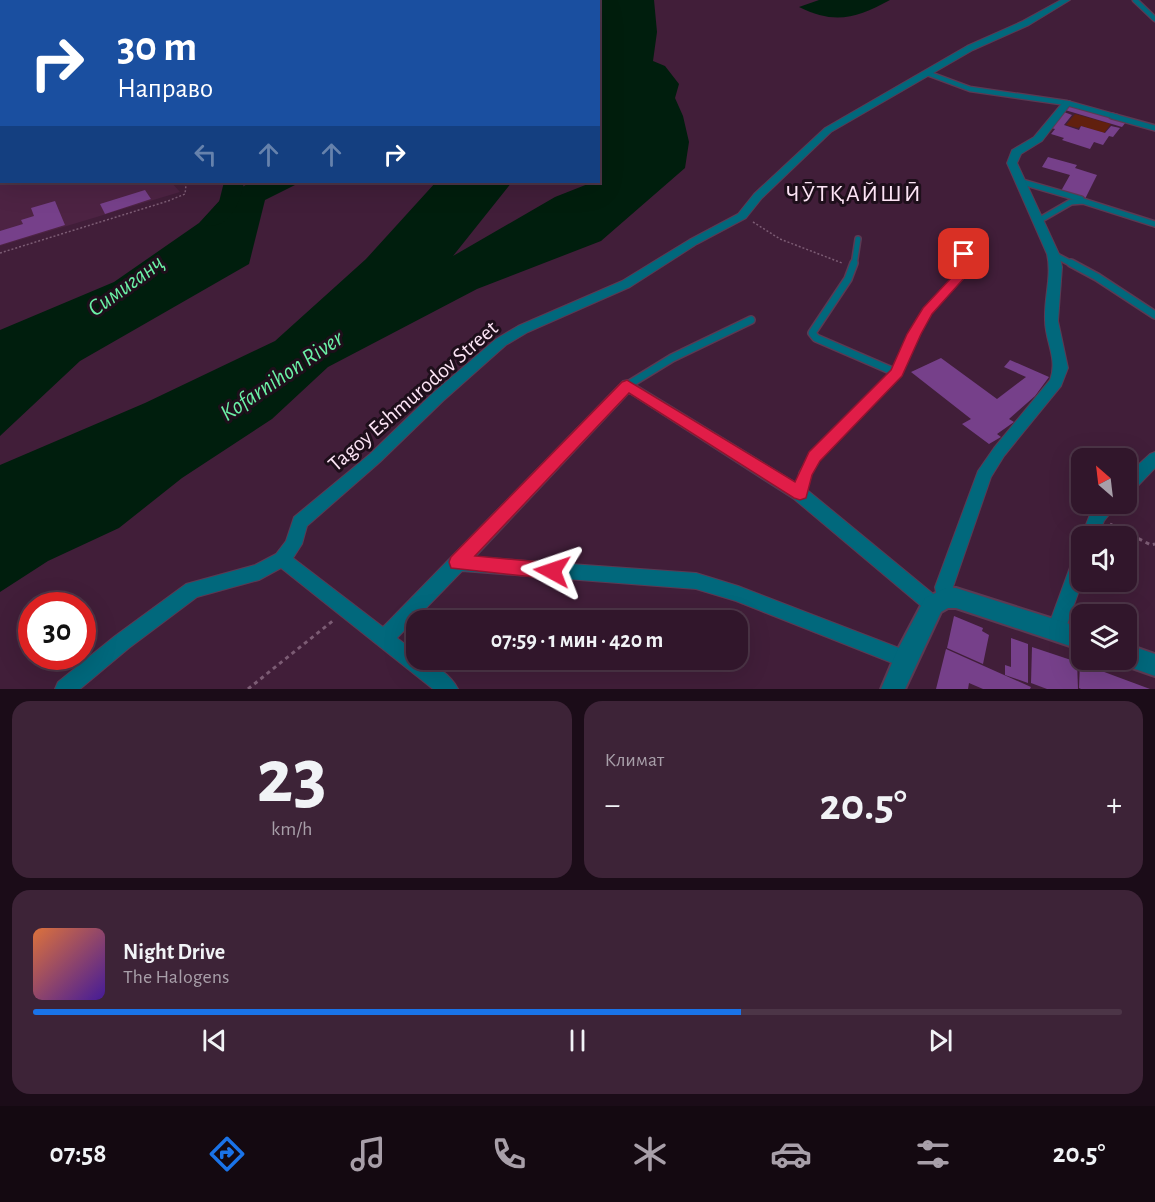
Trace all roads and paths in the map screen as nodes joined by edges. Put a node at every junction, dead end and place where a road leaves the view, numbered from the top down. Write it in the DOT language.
graph roads {
  1 [pos="1135,0"];
  2 [pos="1059,1"];
  3 [pos="1144,9"];
  4 [pos="1155,10"];
  5 [pos="1155,20"];
  6 [pos="927,73"];
  7 [pos="1067,103"];
  8 [pos="1155,128"];
  9 [pos="1018,180"];
  10 [pos="183,183"];
  11 [pos="1089,201"];
  12 [pos="742,216"];
  13 [pos="1038,220"];
  14 [pos="1155,224"];
  15 [pos="858,239"];
  16 [pos="0,253"];
  17 [pos="964,254"];
  18 [pos="1053,254"];
  19 [pos="853,268"];
  20 [pos="1155,315"];
  21 [pos="751,320"];
  22 [pos="897,373"];
  23 [pos="627,386"];
  24 [pos="1155,458"];
  25 [pos="1137,475"];
  26 [pos="800,494"];
  27 [pos="1100,514"];
  28 [pos="1097,517"];
  29 [pos="1093,526"];
  30 [pos="1155,544"];
  31 [pos="282,559"];
  32 [pos="458,562"];
  33 [pos="1071,589"];
  34 [pos="939,601"];
  35 [pos="346,610"];
  36 [pos="1056,630"];
  37 [pos="1071,635"];
  38 [pos="384,639"];
  39 [pos="905,659"];
  40 [pos="1137,659"];
  41 [pos="1155,665"];
  42 [pos="65,689"];
  43 [pos="248,689"];
  44 [pos="448,689"];
  45 [pos="893,689"];
  1 -- 3 [label="lane"];
  2 -- 6 [label="street"];
  3 -- 4 [label="lane"];
  3 -- 5 [label="lane"];
  6 -- 7 [label="lane"];
  6 -- 12 [label="street"];
  7 -- 8 [label="lane"];
  7 -- 9 [label="street"];
  9 -- 11 [label="lane"];
  9 -- 13 [label="street"];
  10 -- 16 [label="path"];
  11 -- 13 [label="lane"];
  11 -- 14 [label="lane"];
  12 -- 19 [label="path"];
  12 -- 31 [label="street"];
  13 -- 18 [label="street"];
  15 -- 19 [label="lane"];
  17 -- 22 [label="lane"];
  18 -- 20 [label="lane"];
  18 -- 34 [label="street"];
  19 -- 22 [label="lane"];
  21 -- 23 [label="lane"];
  22 -- 26 [label="lane"];
  23 -- 26 [label="street"];
  23 -- 32 [label="street"];
  24 -- 25 [label="street"];
  26 -- 34 [label="street"];
  27 -- 28 [label="street"];
  28 -- 29 [label="street"];
  28 -- 30 [label="path"];
  31 -- 35 [label="street"];
  31 -- 42 [label="street"];
  32 -- 38 [label="street"];
  32 -- 39 [label="street"];
  33 -- 36 [label="street"];
  34 -- 36 [label="street"];
  34 -- 39 [label="street"];
  35 -- 38 [label="street"];
  35 -- 43 [label="path"];
  36 -- 37 [label="street"];
  38 -- 44 [label="street"];
  39 -- 45 [label="street"];
  40 -- 41 [label="street"];
}
